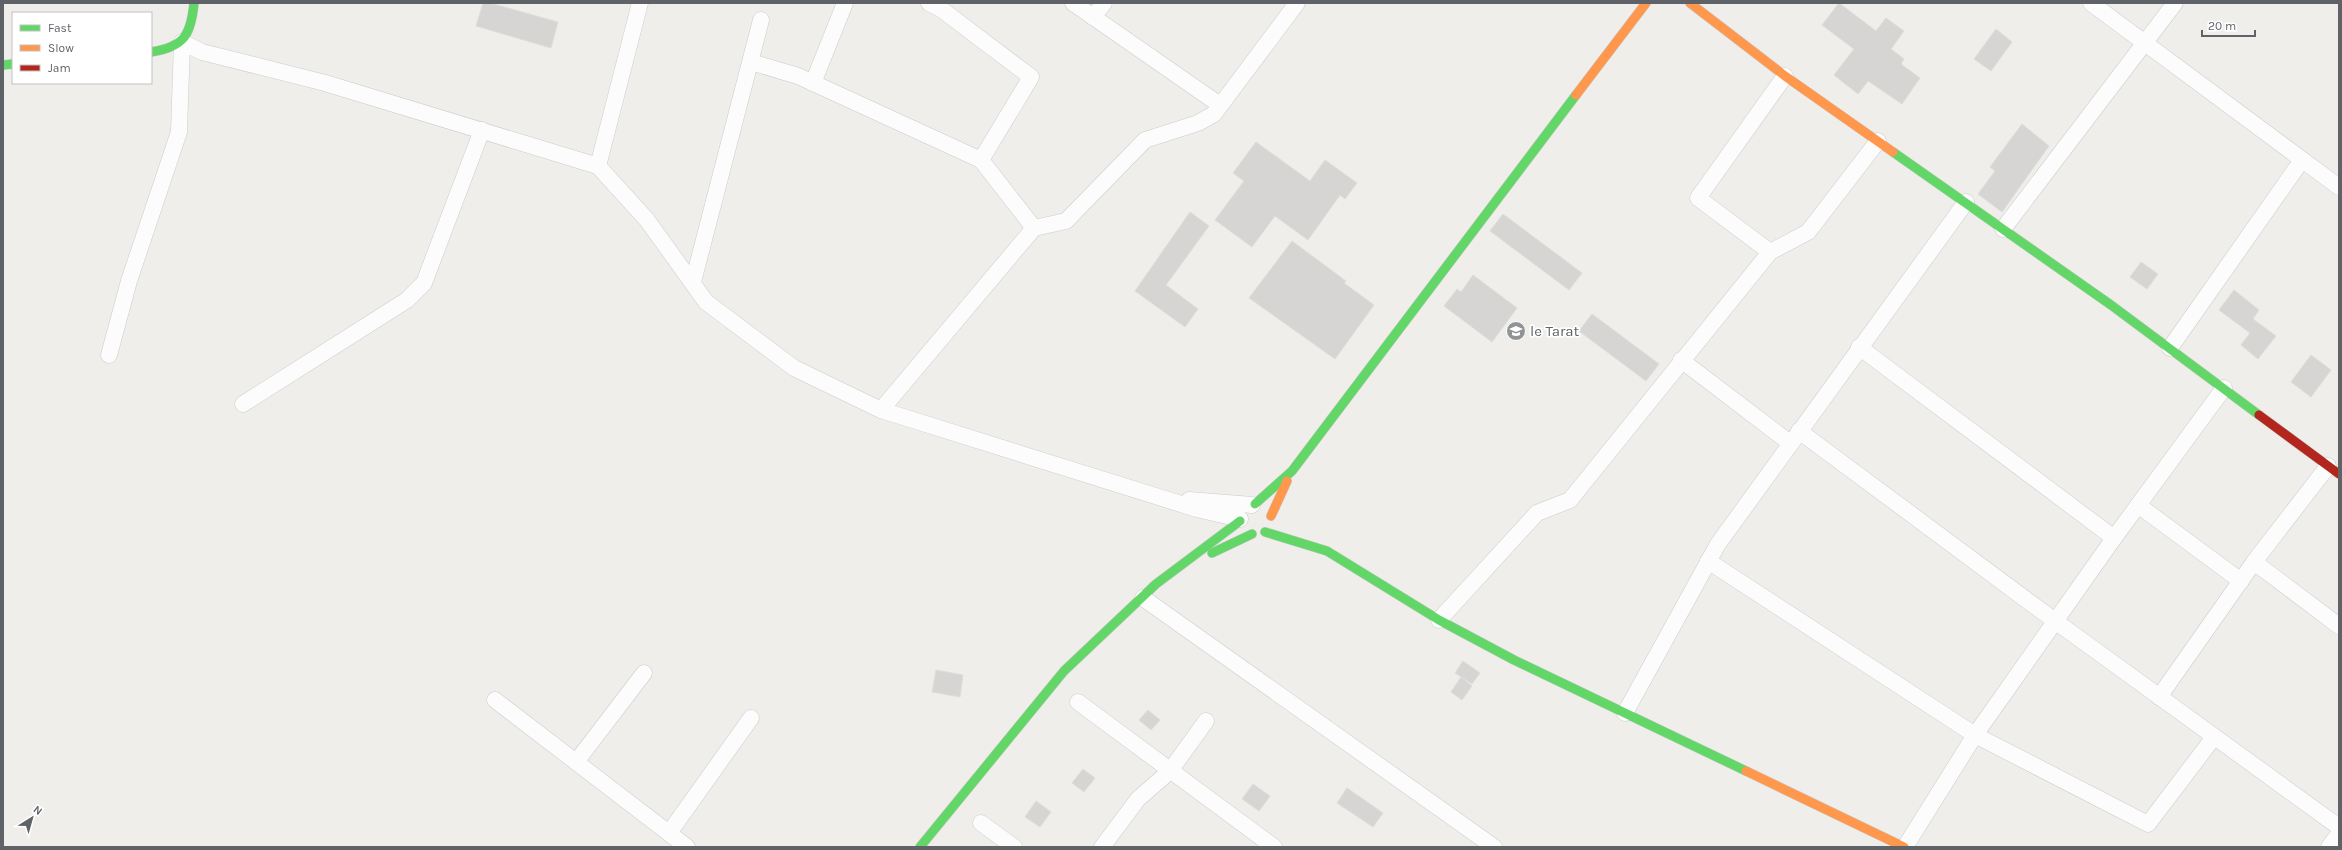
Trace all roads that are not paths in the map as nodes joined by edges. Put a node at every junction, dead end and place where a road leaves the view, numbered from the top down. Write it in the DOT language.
graph roads {
  1 [pos="194,3"];
  2 [pos="640,3"];
  3 [pos="845,3"];
  4 [pos="929,3"];
  5 [pos="1073,3"];
  6 [pos="1104,3"];
  7 [pos="1646,3"];
  8 [pos="1690,3"];
  9 [pos="2091,3"];
  10 [pos="2175,3"];
  11 [pos="1293,4"];
  12 [pos="1093,17"];
  13 [pos="761,20"];
  14 [pos="182,42"];
  15 [pos="2145,43"];
  16 [pos="152,52"];
  17 [pos="751,62"];
  18 [pos="1785,76"];
  19 [pos="813,83"];
  20 [pos="1220,105"];
  21 [pos="482,130"];
  22 [pos="1878,141"];
  23 [pos="981,160"];
  24 [pos="2302,160"];
  25 [pos="598,166"];
  26 [pos="2339,186"];
  27 [pos="1966,202"];
  28 [pos="1034,228"];
  29 [pos="2002,229"];
  30 [pos="1770,252"];
  31 [pos="694,282"];
  32 [pos="1859,347"];
  33 [pos="2170,348"];
  34 [pos="109,355"];
  35 [pos="1681,360"];
  36 [pos="2224,388"];
  37 [pos="243,404"];
  38 [pos="881,410"];
  39 [pos="1799,430"];
  40 [pos="1790,443"];
  41 [pos="2334,470"];
  42 [pos="1292,471"];
  43 [pos="1174,501"];
  44 [pos="1253,504"];
  45 [pos="2138,505"];
  46 [pos="1273,519"];
  47 [pos="1240,520"];
  48 [pos="1265,532"];
  49 [pos="1252,534"];
  50 [pos="1305,534"];
  51 [pos="2114,538"];
  52 [pos="1708,561"];
  53 [pos="1342,562"];
  54 [pos="2254,562"];
  55 [pos="2241,581"];
  56 [pos="1156,584"];
  57 [pos="1143,598"];
  58 [pos="1439,620"];
  59 [pos="2055,621"];
  60 [pos="2339,626"];
  61 [pos="644,673"];
  62 [pos="2159,697"];
  63 [pos="495,700"];
  64 [pos="1078,702"];
  65 [pos="1625,713"];
  66 [pos="751,718"];
  67 [pos="1206,721"];
  68 [pos="1975,735"];
  69 [pos="2214,737"];
  70 [pos="576,762"];
  71 [pos="1170,771"];
  72 [pos="981,823"];
  73 [pos="2339,828"];
  74 [pos="669,833"];
  75 [pos="2339,834"];
  76 [pos="687,847"];
  77 [pos="920,847"];
  78 [pos="1014,847"];
  79 [pos="1102,847"];
  80 [pos="1274,847"];
  81 [pos="1494,847"];
  82 [pos="1905,847"];
  83 [pos="2329,847"];
  1 -- 14 [label="street"];
  2 -- 25 [label="street"];
  3 -- 19 [label="street"];
  4 -- 23 [label="street"];
  5 -- 12 [label="street"];
  6 -- 12 [label="street"];
  7 -- 42 [label="street"];
  8 -- 18 [label="street"];
  9 -- 15 [label="street"];
  10 -- 15 [label="street"];
  11 -- 20 [label="street"];
  12 -- 20 [label="street"];
  13 -- 17 [label="street"];
  14 -- 16 [label="street"];
  14 -- 21 [label="street"];
  14 -- 34 [label="street"];
  15 -- 24 [label="street"];
  15 -- 29 [label="street"];
  17 -- 19 [label="street"];
  17 -- 31 [label="street"];
  18 -- 22 [label="street"];
  18 -- 30 [label="street"];
  19 -- 23 [label="street"];
  20 -- 28 [label="street"];
  21 -- 25 [label="street"];
  21 -- 37 [label="street"];
  22 -- 27 [label="street"];
  22 -- 30 [label="street"];
  23 -- 28 [label="street"];
  24 -- 26 [label="street"];
  24 -- 33 [label="street"];
  25 -- 31 [label="street"];
  27 -- 29 [label="street"];
  27 -- 32 [label="street"];
  28 -- 38 [label="street"];
  29 -- 33 [label="street"];
  30 -- 35 [label="street"];
  31 -- 38 [label="street"];
  32 -- 39 [label="street"];
  32 -- 51 [label="street"];
  33 -- 36 [label="street"];
  35 -- 40 [label="street"];
  35 -- 58 [label="street"];
  36 -- 41 [label="street"];
  36 -- 45 [label="street"];
  38 -- 43 [label="street"];
  39 -- 40 [label="street"];
  39 -- 59 [label="street"];
  40 -- 52 [label="street"];
  41 -- 54 [label="street"];
  42 -- 44 [label="street"];
  42 -- 46 [label="street"];
  43 -- 44 [label="street"];
  43 -- 47 [label="street"];
  44 -- 46 [label="street"];
  44 -- 47 [label="street"];
  45 -- 51 [label="street"];
  45 -- 55 [label="street"];
  46 -- 48 [label="street"];
  47 -- 49 [label="street"];
  47 -- 56 [label="street"];
  48 -- 49 [label="street"];
  48 -- 53 [label="street"];
  49 -- 56 [label="street"];
  50 -- 53 [label="street"];
  51 -- 59 [label="street"];
  52 -- 65 [label="street"];
  52 -- 68 [label="street"];
  53 -- 58 [label="street"];
  54 -- 55 [label="street"];
  54 -- 60 [label="street"];
  55 -- 62 [label="street"];
  56 -- 57 [label="street"];
  57 -- 77 [label="street"];
  57 -- 81 [label="street"];
  58 -- 65 [label="street"];
  59 -- 62 [label="street"];
  59 -- 68 [label="street"];
  61 -- 70 [label="street"];
  62 -- 69 [label="street"];
  63 -- 70 [label="street"];
  64 -- 71 [label="street"];
  65 -- 82 [label="street"];
  66 -- 74 [label="street"];
  67 -- 71 [label="street"];
  68 -- 69 [label="street"];
  68 -- 82 [label="street"];
  69 -- 73 [label="street"];
  70 -- 74 [label="street"];
  71 -- 79 [label="street"];
  71 -- 80 [label="street"];
  72 -- 78 [label="street"];
  74 -- 76 [label="street"];
  75 -- 83 [label="street"];
}
